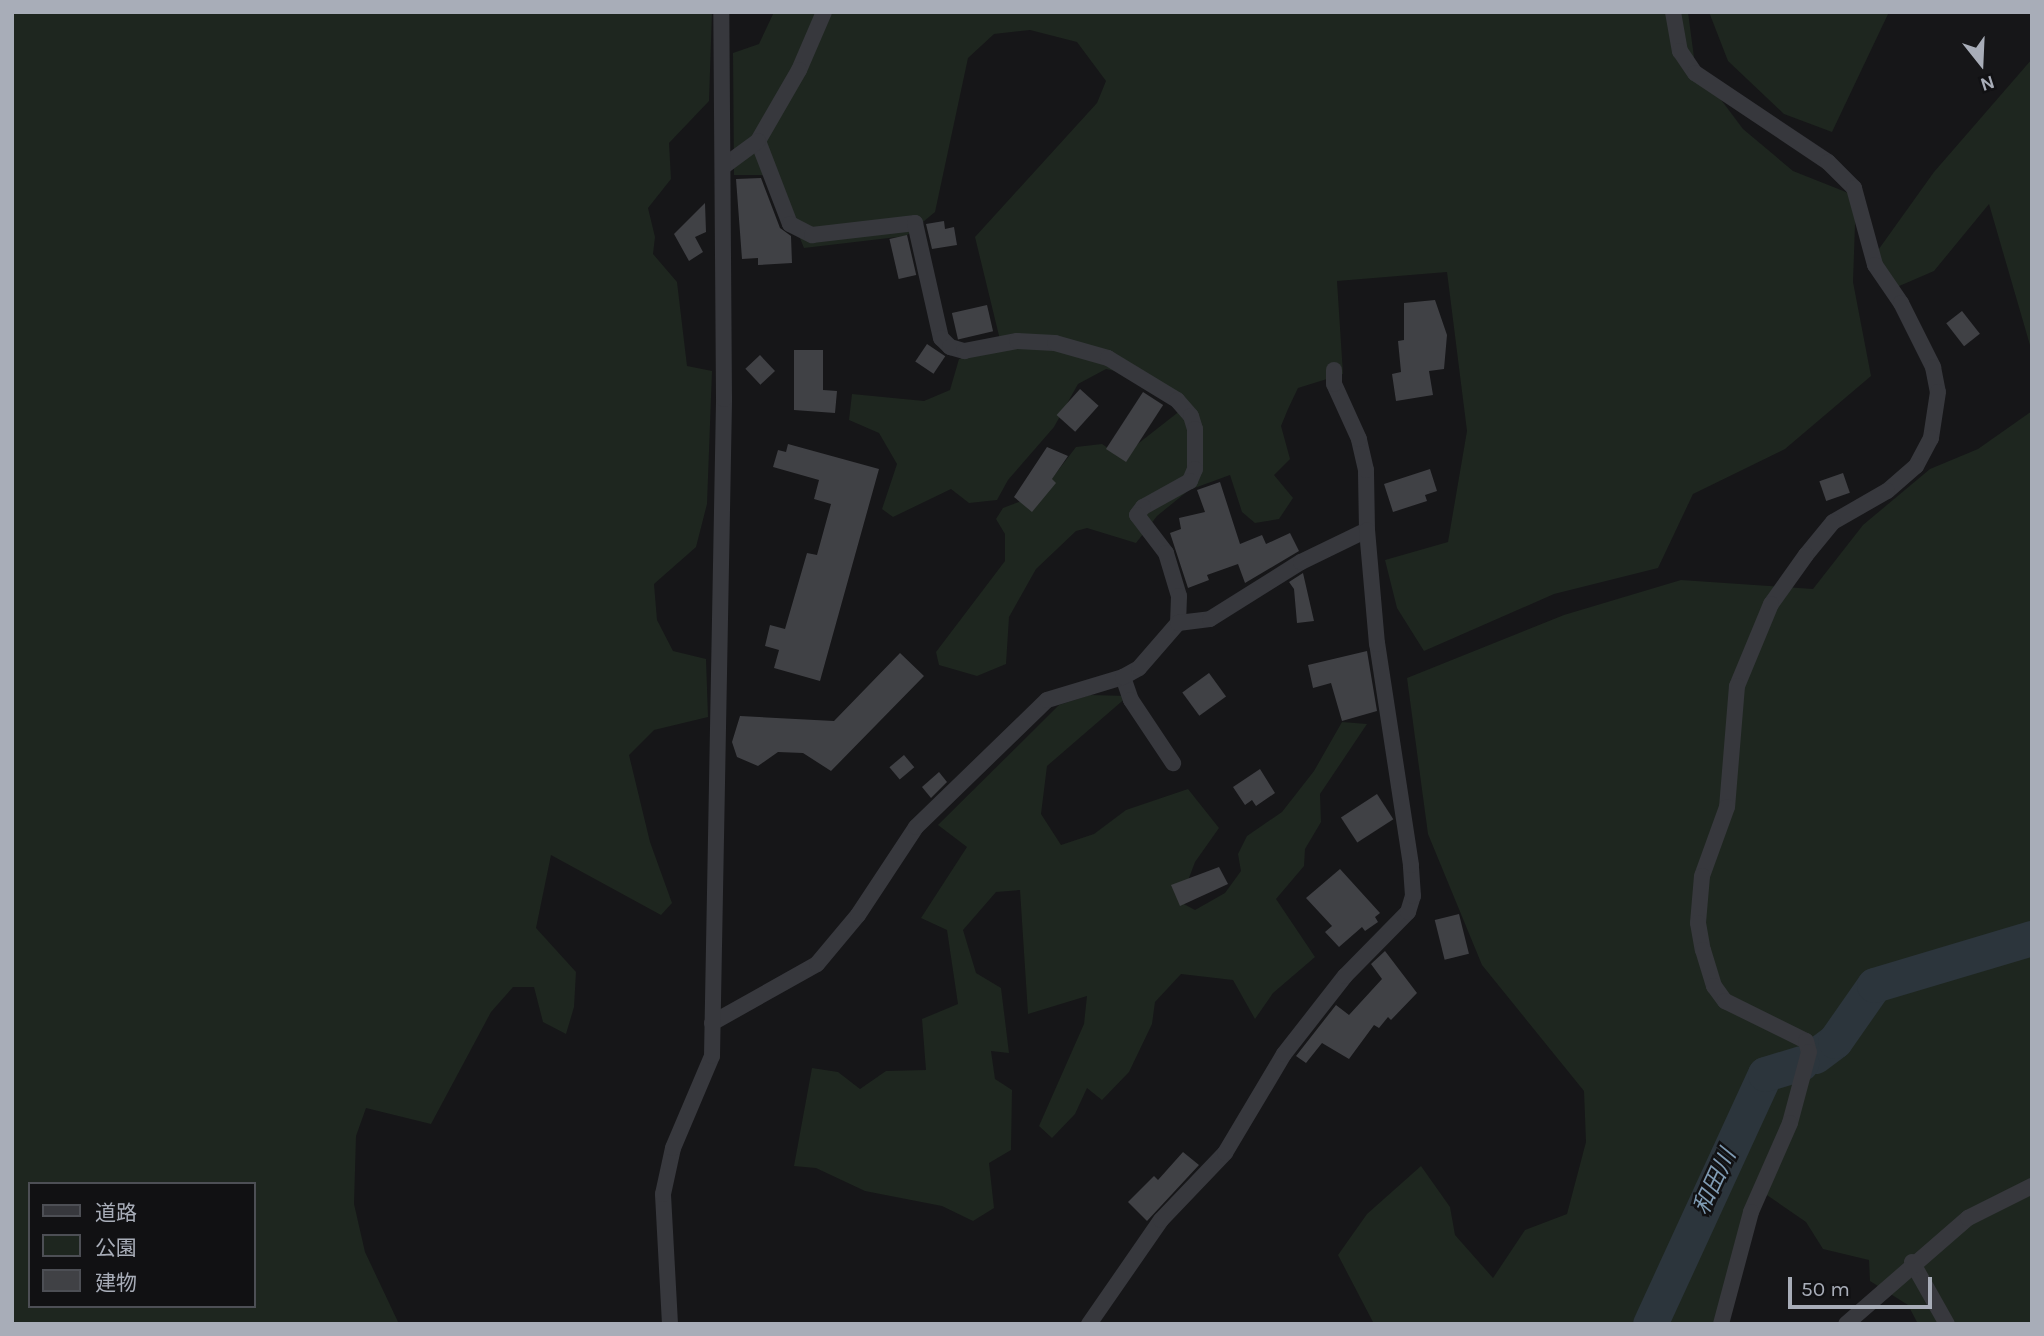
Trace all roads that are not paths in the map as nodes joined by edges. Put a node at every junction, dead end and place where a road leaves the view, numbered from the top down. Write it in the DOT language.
graph roads {
  1 [pos="721,12"];
  2 [pos="824,12"];
  3 [pos="1673,12"];
  4 [pos="758,141"];
  5 [pos="724,166"];
  6 [pos="1334,370"];
  7 [pos="1367,530"];
  8 [pos="1178,622"];
  9 [pos="1123,677"];
  10 [pos="1173,763"];
  11 [pos="712,1023"];
  12 [pos="2032,1186"];
  13 [pos="1912,1262"];
  14 [pos="670,1324"];
  15 [pos="1089,1324"];
  16 [pos="1721,1324"];
  17 [pos="1846,1324"];
  18 [pos="1947,1324"];
  1 -- 5 [label="street"];
  2 -- 4 [label="street"];
  3 -- 16 [label="street"];
  4 -- 5 [label="street"];
  4 -- 8 [label="street"];
  5 -- 11 [label="street"];
  6 -- 7 [label="street"];
  7 -- 8 [label="street"];
  7 -- 15 [label="street"];
  8 -- 9 [label="street"];
  9 -- 10 [label="street"];
  9 -- 11 [label="street"];
  11 -- 14 [label="street"];
  12 -- 13 [label="street"];
  13 -- 17 [label="street"];
  13 -- 18 [label="street"];
}
